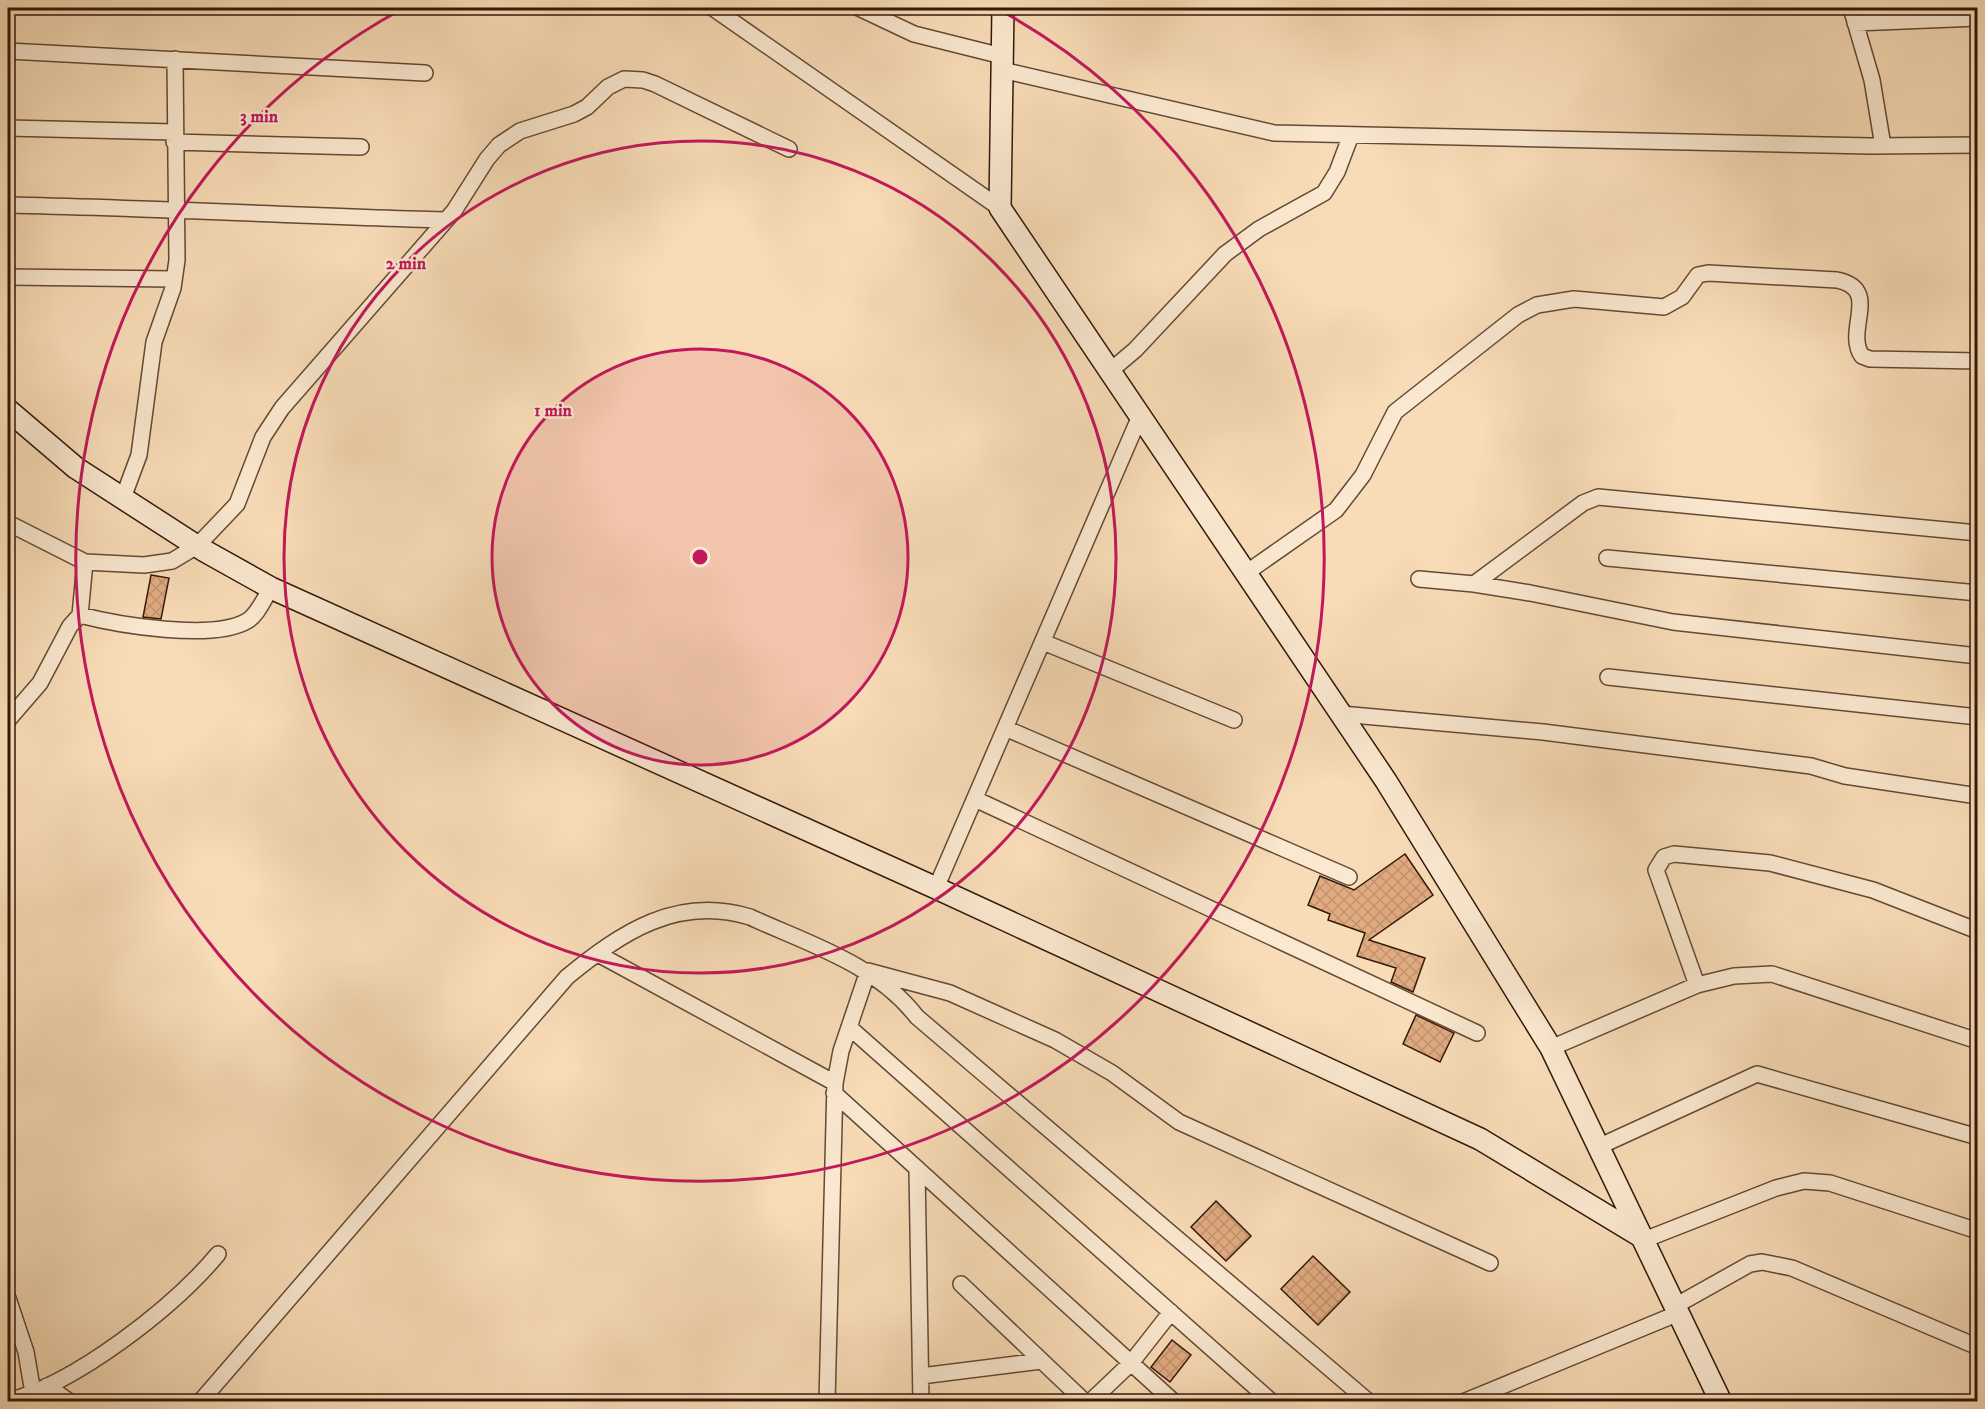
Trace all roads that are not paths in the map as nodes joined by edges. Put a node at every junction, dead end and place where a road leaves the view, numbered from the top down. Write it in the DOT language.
graph roads {
  1 [pos="713,8"];
  2 [pos="859,8"];
  3 [pos="1003,8"];
  4 [pos="1851,8"];
  5 [pos="1977,18"];
  6 [pos="1855,23"];
  7 [pos="8,51"];
  8 [pos="175,59"];
  9 [pos="1002,63"];
  10 [pos="425,73"];
  11 [pos="8,128"];
  12 [pos="1351,135"];
  13 [pos="174,137"];
  14 [pos="1977,145"];
  15 [pos="1883,146"];
  16 [pos="361,147"];
  17 [pos="789,149"];
  18 [pos="8,206"];
  19 [pos="1000,208"];
  20 [pos="176,209"];
  21 [pos="446,220"];
  22 [pos="8,277"];
  23 [pos="174,279"];
  24 [pos="1977,361"];
  25 [pos="1110,371"];
  26 [pos="8,410"];
  27 [pos="1140,416"];
  28 [pos="123,498"];
  29 [pos="8,523"];
  30 [pos="1977,532"];
  31 [pos="197,546"];
  32 [pos="1607,558"];
  33 [pos="85,562"];
  34 [pos="1246,573"];
  35 [pos="1419,579"];
  36 [pos="1474,584"];
  37 [pos="271,588"];
  38 [pos="1977,593"];
  39 [pos="80,615"];
  40 [pos="1043,642"];
  41 [pos="1977,656"];
  42 [pos="1608,677"];
  43 [pos="1341,714"];
  44 [pos="1977,717"];
  45 [pos="8,720"];
  46 [pos="1234,720"];
  47 [pos="1005,728"];
  48 [pos="1977,796"];
  49 [pos="975,798"];
  50 [pos="1349,877"];
  51 [pos="936,888"];
  52 [pos="1977,931"];
  53 [pos="598,954"];
  54 [pos="868,971"];
  55 [pos="1697,985"];
  56 [pos="849,1027"];
  57 [pos="1477,1033"];
  58 [pos="1977,1041"];
  59 [pos="1551,1048"];
  60 [pos="834,1088"];
  61 [pos="1977,1137"];
  62 [pos="1598,1147"];
  63 [pos="917,1170"];
  64 [pos="1977,1231"];
  65 [pos="1643,1238"];
  66 [pos="218,1254"];
  67 [pos="1490,1263"];
  68 [pos="961,1284"];
  69 [pos="8,1298"];
  70 [pos="1677,1310"];
  71 [pos="1171,1312"];
  72 [pos="1977,1347"];
  73 [pos="1041,1361"];
  74 [pos="1131,1363"];
  75 [pos="921,1376"];
  76 [pos="40,1390"];
  77 [pos="8,1401"];
  78 [pos="70,1401"];
  79 [pos="200,1401"];
  80 [pos="827,1401"];
  81 [pos="921,1401"];
  82 [pos="1085,1401"];
  83 [pos="1090,1401"];
  84 [pos="1174,1401"];
  85 [pos="1272,1401"];
  86 [pos="1369,1401"];
  87 [pos="1463,1401"];
  88 [pos="1721,1401"];
  1 -- 19 [label="street"];
  2 -- 9 [label="street"];
  3 -- 9 [label="street"];
  4 -- 6 [label="street"];
  5 -- 6 [label="street"];
  6 -- 15 [label="street"];
  7 -- 8 [label="street"];
  8 -- 10 [label="street"];
  8 -- 13 [label="street"];
  9 -- 12 [label="street"];
  9 -- 19 [label="street"];
  11 -- 13 [label="street"];
  12 -- 15 [label="street"];
  12 -- 25 [label="street"];
  13 -- 16 [label="street"];
  13 -- 20 [label="street"];
  14 -- 15 [label="street"];
  17 -- 21 [label="street"];
  18 -- 20 [label="street"];
  19 -- 25 [label="street"];
  20 -- 21 [label="street"];
  20 -- 23 [label="street"];
  21 -- 31 [label="street"];
  22 -- 23 [label="street"];
  23 -- 28 [label="street"];
  24 -- 34 [label="street"];
  25 -- 27 [label="street"];
  26 -- 28 [label="street"];
  27 -- 34 [label="street"];
  27 -- 40 [label="street"];
  28 -- 31 [label="street"];
  29 -- 33 [label="street"];
  30 -- 36 [label="street"];
  31 -- 33 [label="street"];
  31 -- 37 [label="street"];
  32 -- 38 [label="street"];
  33 -- 39 [label="street"];
  34 -- 43 [label="street"];
  35 -- 36 [label="street"];
  36 -- 41 [label="street"];
  37 -- 39 [label="street"];
  37 -- 51 [label="street"];
  39 -- 45 [label="street"];
  40 -- 46 [label="street"];
  40 -- 47 [label="street"];
  42 -- 44 [label="street"];
  43 -- 48 [label="street"];
  43 -- 59 [label="street"];
  47 -- 49 [label="street"];
  47 -- 50 [label="street"];
  49 -- 51 [label="street"];
  49 -- 57 [label="street"];
  51 -- 65 [label="street"];
  52 -- 55 [label="street"];
  53 -- 54 [label="street"];
  53 -- 60 [label="street"];
  53 -- 79 [label="street"];
  54 -- 56 [label="street"];
  54 -- 67 [label="street"];
  54 -- 86 [label="street"];
  55 -- 58 [label="street"];
  55 -- 59 [label="street"];
  56 -- 60 [label="street"];
  56 -- 71 [label="street"];
  59 -- 62 [label="street"];
  60 -- 63 [label="street"];
  60 -- 80 [label="street"];
  61 -- 62 [label="street"];
  62 -- 65 [label="street"];
  63 -- 74 [label="street"];
  63 -- 75 [label="street"];
  64 -- 65 [label="street"];
  65 -- 70 [label="street"];
  66 -- 76 [label="street"];
  68 -- 73 [label="street"];
  69 -- 76 [label="street"];
  70 -- 72 [label="street"];
  70 -- 87 [label="street"];
  70 -- 88 [label="street"];
  71 -- 74 [label="street"];
  71 -- 85 [label="street"];
  73 -- 75 [label="street"];
  73 -- 82 [label="street"];
  74 -- 83 [label="street"];
  74 -- 84 [label="street"];
  75 -- 81 [label="street"];
  76 -- 77 [label="street"];
  76 -- 78 [label="street"];
}
